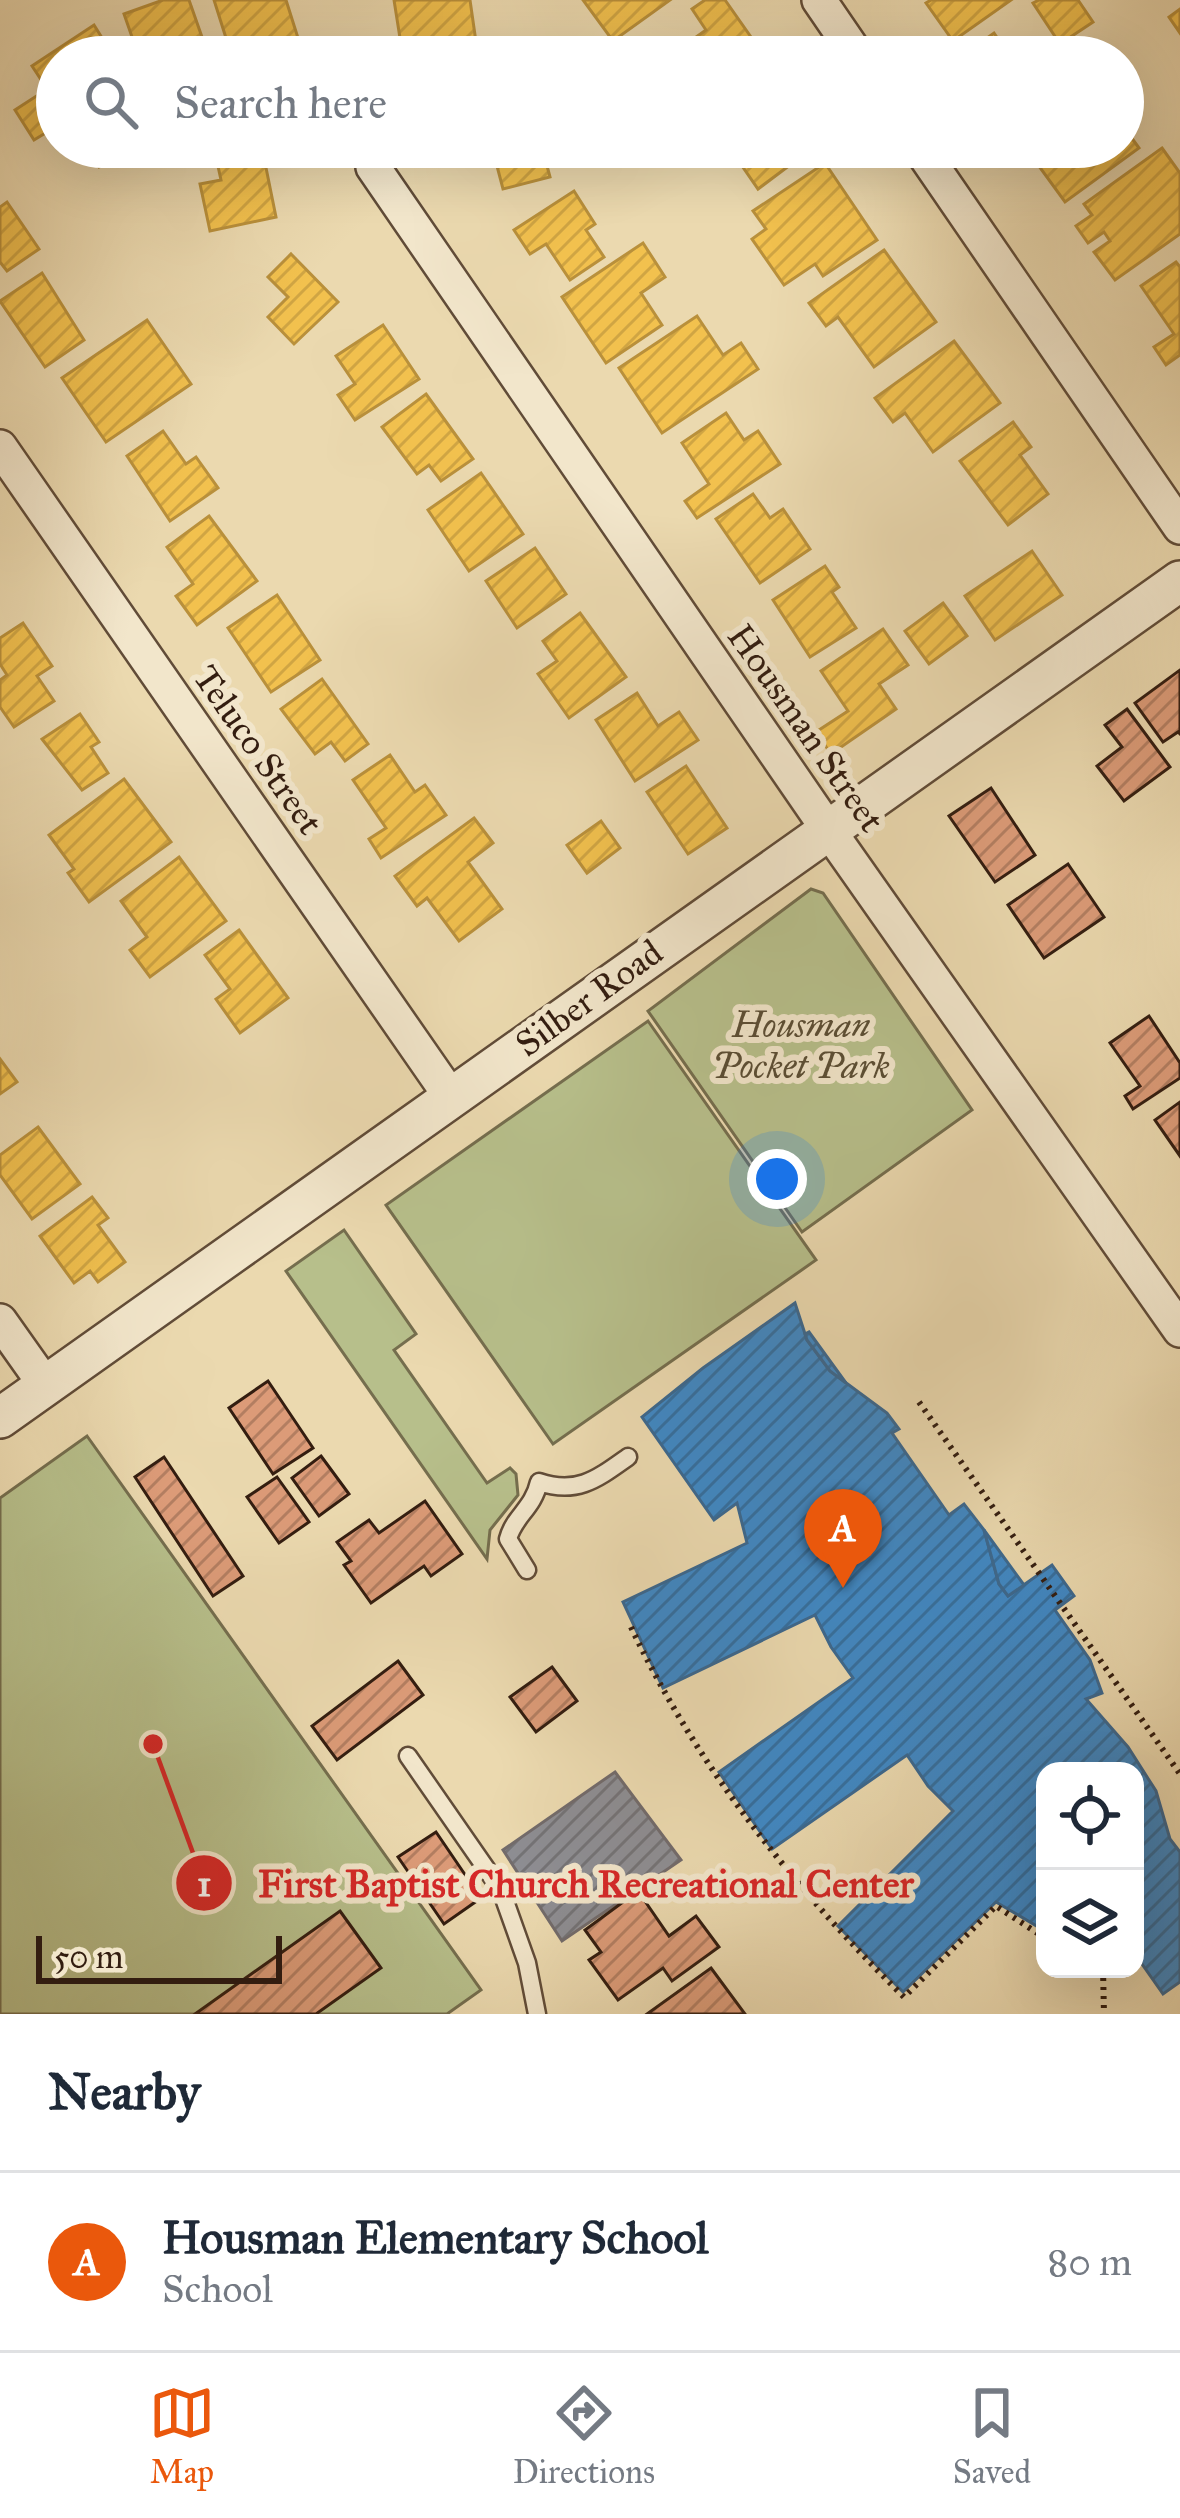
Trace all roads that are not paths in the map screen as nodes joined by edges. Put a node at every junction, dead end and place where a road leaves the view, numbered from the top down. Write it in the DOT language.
graph roads {
  1 [pos="819,0"];
  2 [pos="844,36"];
  3 [pos="374,168"];
  4 [pos="934,168"];
  5 [pos="0,447"];
  6 [pos="1180,526"];
  7 [pos="1180,581"];
  8 [pos="827,828"];
  9 [pos="451,1097"];
  10 [pos="0,1321"];
  11 [pos="1180,1330"];
  12 [pos="46,1385"];
  13 [pos="0,1418"];
  14 [pos="628,1457"];
  15 [pos="527,1570"];
  16 [pos="408,1756"];
  17 [pos="537,2014"];
  1 -- 2 [label="street"];
  3 -- 8 [label="street, Housman Street"];
  4 -- 6 [label="street"];
  5 -- 9 [label="street, Teluco Street"];
  7 -- 8 [label="street, Silber Road"];
  8 -- 9 [label="street, Silber Road"];
  8 -- 11 [label="street, Housman Street"];
  9 -- 12 [label="street, Silber Road"];
  10 -- 12 [label="street"];
  12 -- 13 [label="street, Silber Road"];
  14 -- 15 [label="lane"];
  16 -- 17 [label="lane"];
}
